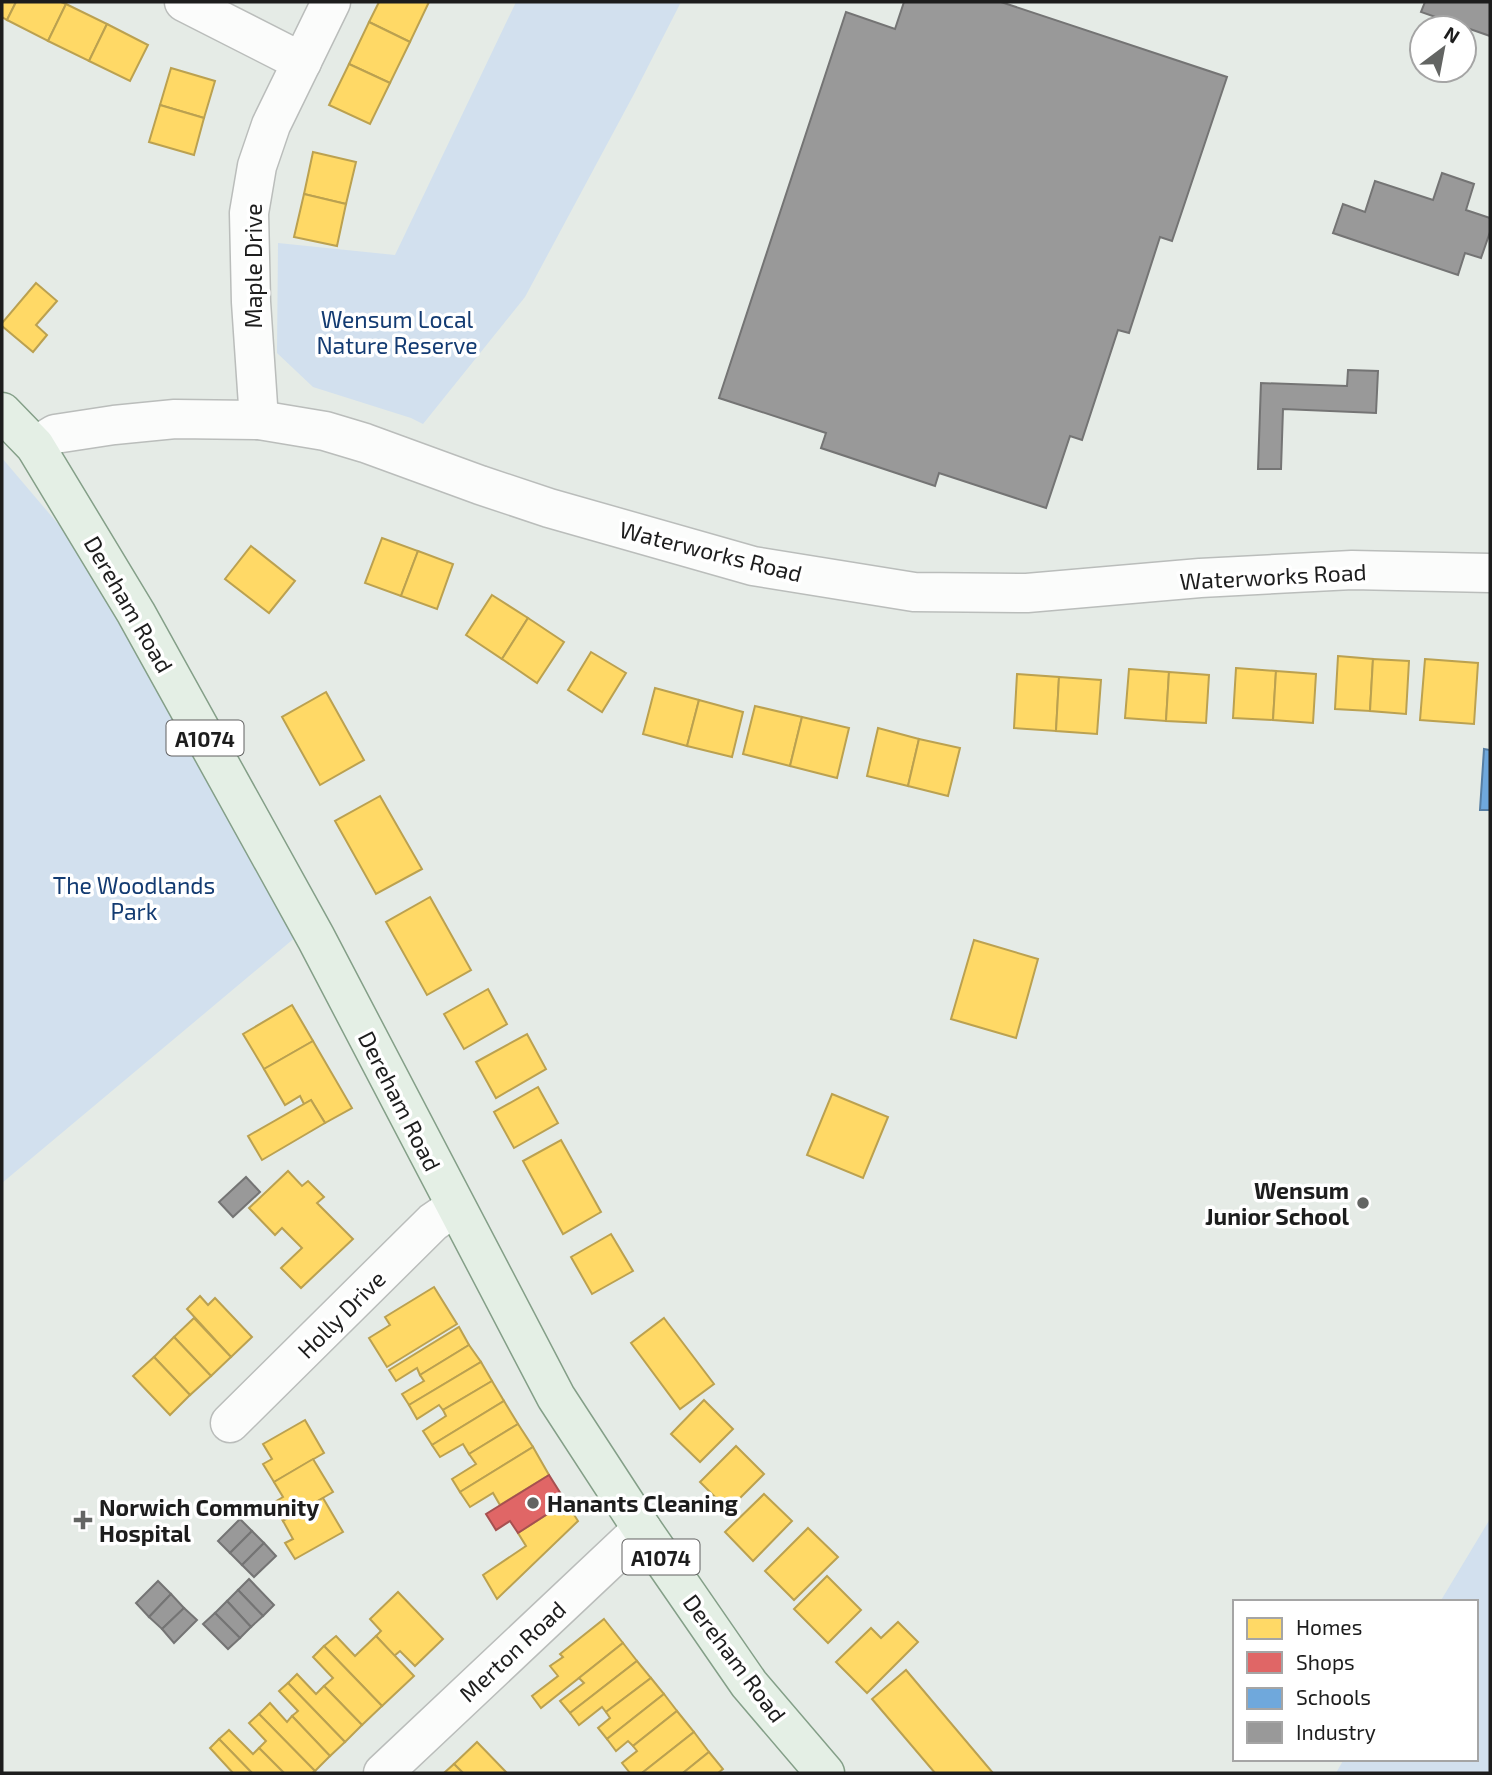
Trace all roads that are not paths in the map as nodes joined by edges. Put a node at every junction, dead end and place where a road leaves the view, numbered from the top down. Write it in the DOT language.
graph roads {
  1 [pos="184,2"];
  2 [pos="331,2"];
  3 [pos="302,62"];
  4 [pos="2,412"];
  5 [pos="258,419"];
  6 [pos="35,446"];
  7 [pos="1490,573"];
  8 [pos="455,1207"];
  9 [pos="230,1423"];
  10 [pos="642,1529"];
  11 [pos="383,1773"];
  12 [pos="825,1773"];
  1 -- 3 [label="street"];
  2 -- 3 [label="street, Maple Drive"];
  3 -- 5 [label="street, Maple Drive"];
  4 -- 6 [label="main road, Dereham Road / A1074"];
  5 -- 6 [label="street, Waterworks Road"];
  5 -- 7 [label="street, Waterworks Road"];
  6 -- 8 [label="main road, Dereham Road / A1074"];
  8 -- 9 [label="street, Holly Drive"];
  8 -- 10 [label="main road, Dereham Road / A1074"];
  10 -- 11 [label="street, Merton Road"];
  10 -- 12 [label="main road, Dereham Road / A1074"];
}
